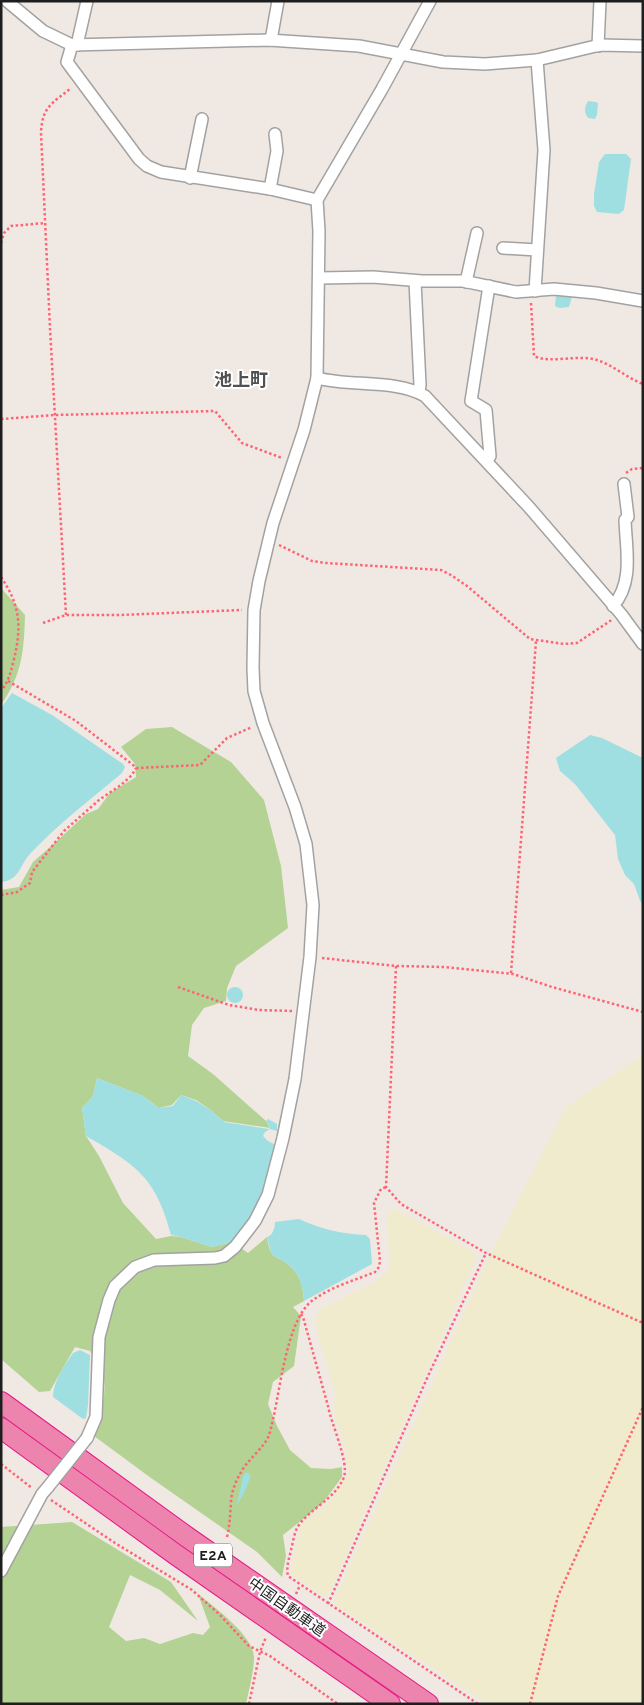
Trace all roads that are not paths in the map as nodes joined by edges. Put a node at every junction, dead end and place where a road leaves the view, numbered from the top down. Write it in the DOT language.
graph roads {
  1 [pos="7,1"];
  2 [pos="88,1"];
  3 [pos="278,1"];
  4 [pos="430,1"];
  5 [pos="600,1"];
  6 [pos="272,40"];
  7 [pos="75,45"];
  8 [pos="598,46"];
  9 [pos="643,46"];
  10 [pos="400,54"];
  11 [pos="537,60"];
  12 [pos="202,119"];
  13 [pos="275,134"];
  14 [pos="190,178"];
  15 [pos="270,189"];
  16 [pos="317,200"];
  17 [pos="477,233"];
  18 [pos="503,248"];
  19 [pos="537,250"];
  20 [pos="319,278"];
  21 [pos="415,281"];
  22 [pos="466,282"];
  23 [pos="489,286"];
  24 [pos="533,291"];
  25 [pos="643,301"];
  26 [pos="317,378"];
  27 [pos="418,392"];
  28 [pos="487,461"];
  29 [pos="624,484"];
  30 [pos="617,610"];
  31 [pos="643,644"];
  32 [pos="1,1402"];
  33 [pos="1,1428"];
  34 [pos="1,1571"];
  35 [pos="390,1704"];
  36 [pos="428,1704"];
  1 -- 7 [label="street"];
  2 -- 7 [label="street"];
  3 -- 6 [label="street"];
  4 -- 10 [label="street"];
  5 -- 8 [label="street"];
  6 -- 7 [label="street"];
  6 -- 10 [label="street"];
  7 -- 14 [label="street"];
  8 -- 9 [label="street"];
  8 -- 11 [label="street"];
  10 -- 11 [label="street"];
  10 -- 16 [label="street"];
  11 -- 19 [label="street"];
  12 -- 14 [label="street"];
  13 -- 15 [label="street"];
  14 -- 15 [label="street"];
  15 -- 16 [label="street"];
  16 -- 20 [label="street"];
  17 -- 22 [label="street"];
  18 -- 19 [label="street"];
  19 -- 24 [label="street"];
  20 -- 21 [label="street"];
  20 -- 26 [label="street"];
  21 -- 22 [label="street"];
  21 -- 27 [label="street"];
  22 -- 23 [label="street"];
  23 -- 24 [label="street"];
  23 -- 28 [label="street"];
  24 -- 25 [label="street"];
  26 -- 27 [label="street"];
  26 -- 34 [label="street, bridge"];
  27 -- 28 [label="street"];
  28 -- 30 [label="street"];
  29 -- 30 [label="street"];
  30 -- 31 [label="street"];
  32 -- 36 [label="highway, 中国自動車道 / E2A"];
  33 -- 35 [label="highway, 中国自動車道 / E2A"];
}
